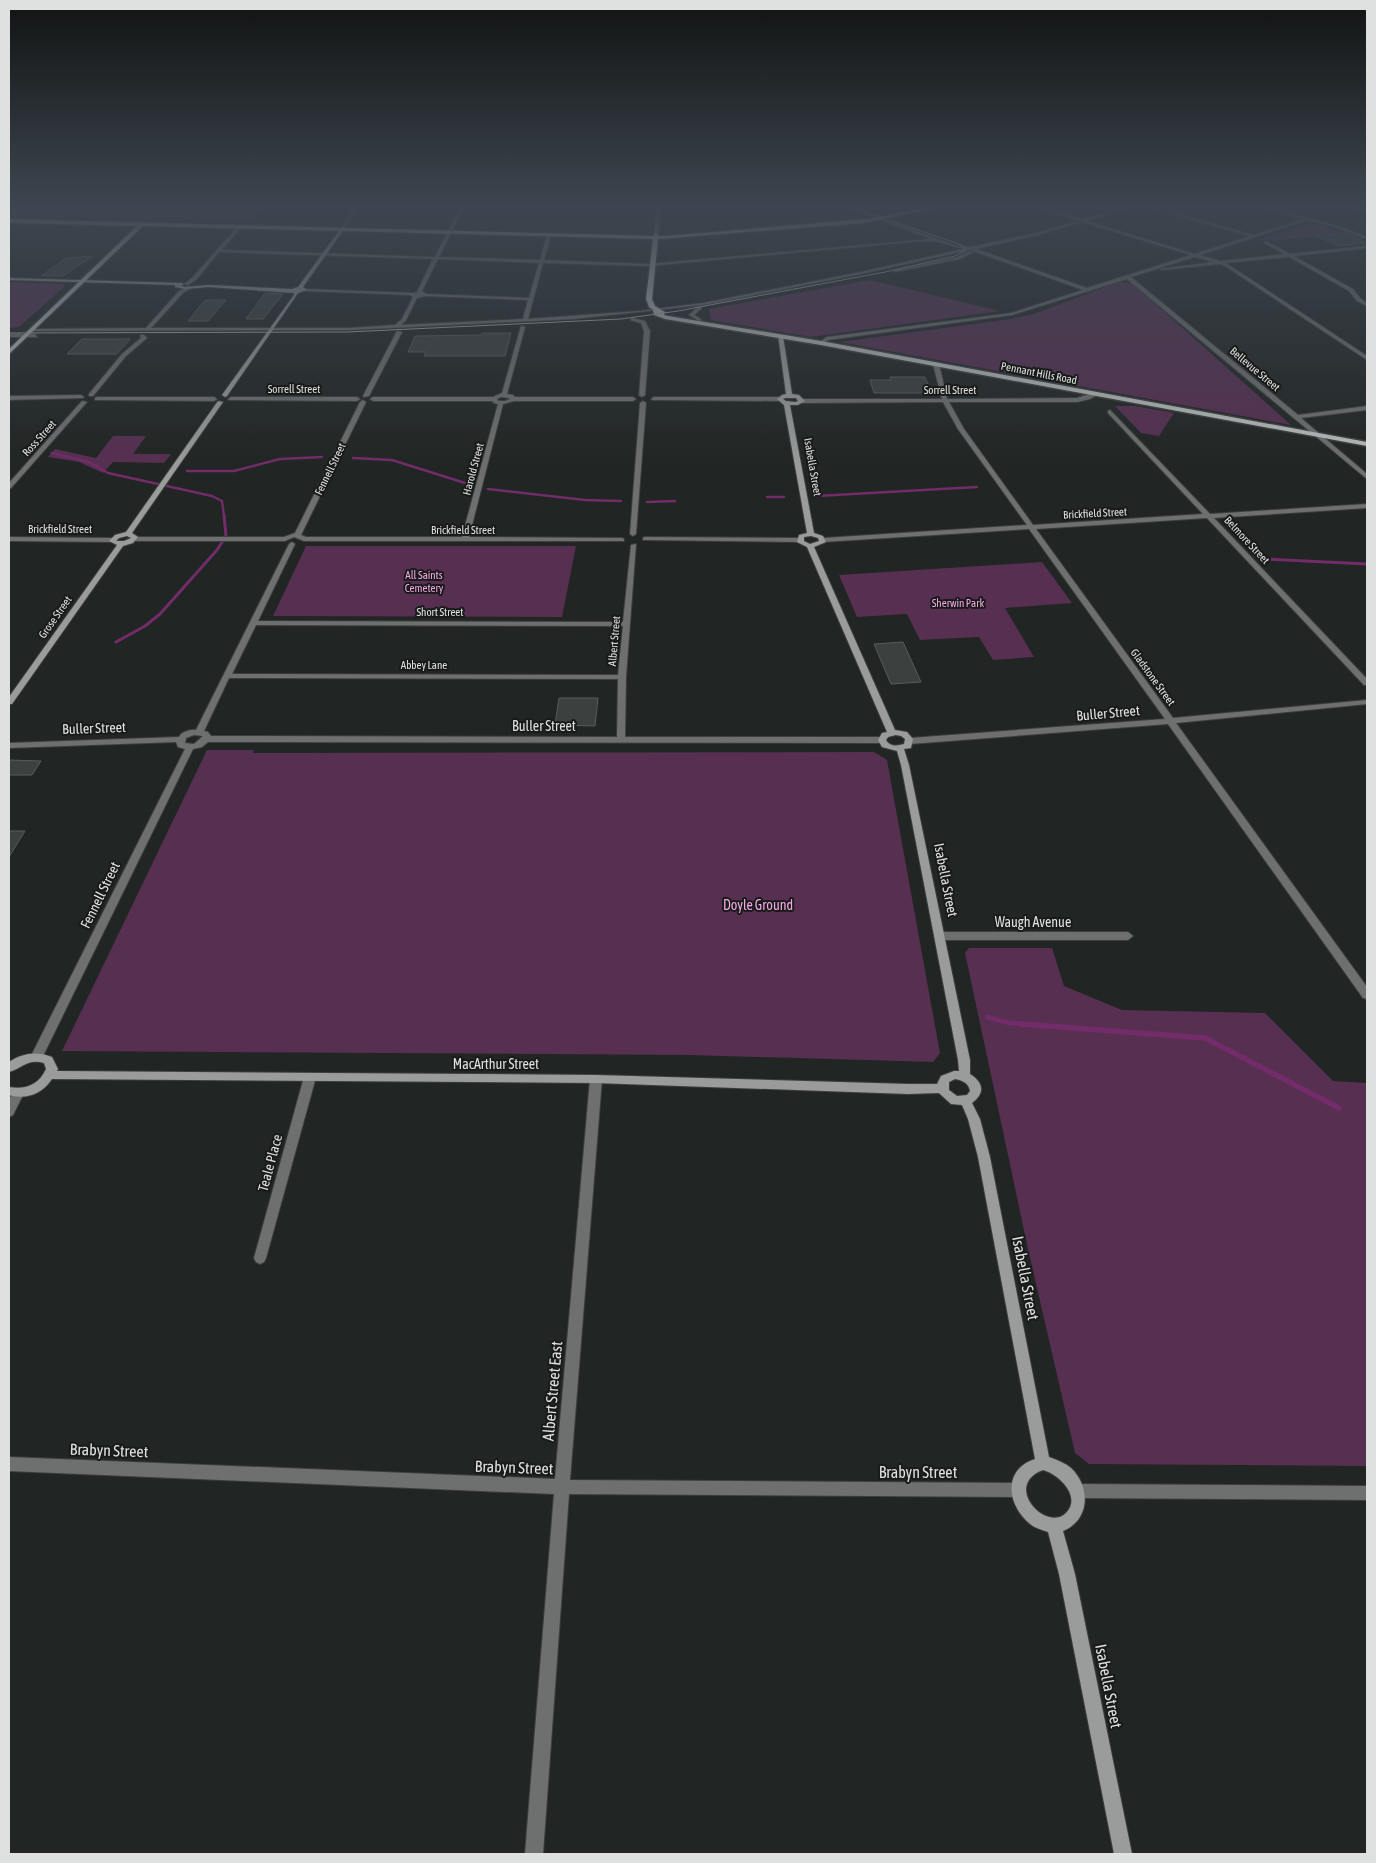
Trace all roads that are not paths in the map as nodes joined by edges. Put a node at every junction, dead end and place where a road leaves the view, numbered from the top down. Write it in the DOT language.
graph roads {
  1 [pos="65,294"];
  2 [pos="66,294"];
  3 [pos="180,294"];
  4 [pos="295,294"];
  5 [pos="415,294"];
  6 [pos="426,294"];
  7 [pos="533,294"];
  8 [pos="650,294"];
  9 [pos="756,294"];
  10 [pos="775,294"];
  11 [pos="1075,294"];
  12 [pos="1148,294"];
  13 [pos="1270,294"];
  14 [pos="1357,294"];
  15 [pos="531,299"];
  16 [pos="1367,305"];
  17 [pos="700,308"];
  18 [pos="656,310"];
  19 [pos="670,315"];
  20 [pos="660,316"];
  21 [pos="632,319"];
  22 [pos="526,320"];
  23 [pos="699,320"];
  24 [pos="706,323"];
  25 [pos="523,327"];
  26 [pos="398,329"];
  27 [pos="31,330"];
  28 [pos="147,330"];
  29 [pos="269,332"];
  30 [pos="9,336"];
  31 [pos="22,336"];
  32 [pos="142,336"];
  33 [pos="780,336"];
  34 [pos="821,343"];
  35 [pos="9,345"];
  36 [pos="9,352"];
  37 [pos="1367,358"];
  38 [pos="936,364"];
  39 [pos="1096,394"];
  40 [pos="91,395"];
  41 [pos="504,395"];
  42 [pos="642,395"];
  43 [pos="789,396"];
  44 [pos="228,397"];
  45 [pos="9,398"];
  46 [pos="97,399"];
  47 [pos="362,399"];
  48 [pos="494,399"];
  49 [pos="514,399"];
  50 [pos="633,399"];
  51 [pos="654,399"];
  52 [pos="780,399"];
  53 [pos="82,400"];
  54 [pos="217,400"];
  55 [pos="945,400"];
  56 [pos="802,401"];
  57 [pos="501,403"];
  58 [pos="643,403"];
  59 [pos="787,404"];
  60 [pos="1367,408"];
  61 [pos="1110,412"];
  62 [pos="1297,418"];
  63 [pos="1316,434"];
  64 [pos="1367,444"];
  65 [pos="1367,478"];
  66 [pos="9,487"];
  67 [pos="1367,506"];
  68 [pos="1211,516"];
  69 [pos="1030,527"];
  70 [pos="128,534"];
  71 [pos="633,534"];
  72 [pos="811,534"];
  73 [pos="297,535"];
  74 [pos="9,539"];
  75 [pos="134,539"];
  76 [pos="285,539"];
  77 [pos="304,539"];
  78 [pos="112,540"];
  79 [pos="464,540"];
  80 [pos="622,540"];
  81 [pos="645,540"];
  82 [pos="799,540"];
  83 [pos="823,540"];
  84 [pos="121,544"];
  85 [pos="292,544"];
  86 [pos="634,545"];
  87 [pos="810,546"];
  88 [pos="253,624"];
  89 [pos="627,624"];
  90 [pos="226,676"];
  91 [pos="622,677"];
  92 [pos="1367,683"];
  93 [pos="9,702"];
  94 [pos="1367,702"];
  95 [pos="1171,721"];
  96 [pos="199,732"];
  97 [pos="892,733"];
  98 [pos="180,739"];
  99 [pos="206,739"];
  100 [pos="621,740"];
  101 [pos="882,740"];
  102 [pos="910,742"];
  103 [pos="9,745"];
  104 [pos="190,747"];
  105 [pos="900,749"];
  106 [pos="939,936"];
  107 [pos="1128,936"];
  108 [pos="1367,994"];
  109 [pos="37,1056"];
  110 [pos="9,1068"];
  111 [pos="50,1076"];
  112 [pos="310,1077"];
  113 [pos="965,1077"];
  114 [pos="596,1080"];
  115 [pos="942,1088"];
  116 [pos="14,1092"];
  117 [pos="966,1101"];
  118 [pos="9,1112"];
  119 [pos="260,1258"];
  120 [pos="1043,1463"];
  121 [pos="9,1464"];
  122 [pos="562,1487"];
  123 [pos="1018,1490"];
  124 [pos="1077,1491"];
  125 [pos="1367,1493"];
  126 [pos="1054,1525"];
  127 [pos="534,1854"];
  128 [pos="1123,1854"];
  1 -- 31 [label="main road"];
  2 -- 27 [label="main road"];
  3 -- 28 [label="street"];
  4 -- 29 [label="street"];
  5 -- 26 [label="street, Fennell Street"];
  6 -- 15 [label="street"];
  7 -- 15 [label="street"];
  8 -- 18 [label="main road"];
  9 -- 18 [label="street"];
  10 -- 17 [label="street"];
  11 -- 34 [label="street"];
  12 -- 62 [label="street, Bellevue Street"];
  13 -- 37 [label="street"];
  14 -- 16 [label="street"];
  15 -- 22 [label="street"];
  17 -- 19 [label="street"];
  17 -- 23 [label="street"];
  18 -- 19 [label="main road, Pennant Hills Road"];
  18 -- 20 [label="main road"];
  18 -- 22 [label="street"];
  19 -- 20 [label="street"];
  19 -- 23 [label="main road, Pennant Hills Road"];
  20 -- 21 [label="street"];
  20 -- 24 [label="main road, Pennant Hills Road"];
  21 -- 25 [label="street"];
  21 -- 42 [label="street"];
  22 -- 26 [label="street"];
  23 -- 24 [label="main road, Pennant Hills Road"];
  24 -- 33 [label="main road, Pennant Hills Road"];
  25 -- 26 [label="street"];
  25 -- 41 [label="street"];
  26 -- 29 [label="street"];
  26 -- 47 [label="street, Fennell Street"];
  27 -- 28 [label="street"];
  27 -- 31 [label="main road"];
  28 -- 29 [label="street"];
  29 -- 32 [label="street"];
  29 -- 44 [label="street"];
  30 -- 31 [label="street"];
  31 -- 32 [label="street"];
  31 -- 35 [label="main road"];
  31 -- 36 [label="main road"];
  32 -- 40 [label="street"];
  33 -- 34 [label="main road, Pennant Hills Road"];
  33 -- 43 [label="street"];
  34 -- 38 [label="main road, Pennant Hills Road"];
  38 -- 39 [label="main road, Pennant Hills Road"];
  38 -- 55 [label="street, Gladstone Street"];
  39 -- 55 [label="street, Sorrell Street"];
  39 -- 63 [label="main road, Pennant Hills Road"];
  40 -- 46 [label="street"];
  40 -- 53 [label="street"];
  41 -- 48 [label="street"];
  41 -- 49 [label="street"];
  42 -- 50 [label="street"];
  42 -- 51 [label="street"];
  43 -- 52 [label="street"];
  43 -- 56 [label="street"];
  44 -- 47 [label="street, Sorrell Street"];
  44 -- 54 [label="street"];
  45 -- 53 [label="street"];
  46 -- 53 [label="street"];
  46 -- 54 [label="street"];
  47 -- 48 [label="street, Sorrell Street"];
  47 -- 73 [label="street, Fennell Street"];
  48 -- 57 [label="street"];
  49 -- 50 [label="street"];
  49 -- 57 [label="street"];
  50 -- 58 [label="street"];
  51 -- 52 [label="street"];
  51 -- 58 [label="street"];
  52 -- 59 [label="street"];
  53 -- 66 [label="street, Ross Street"];
  54 -- 70 [label="street"];
  55 -- 56 [label="street, Sorrell Street"];
  55 -- 69 [label="street, Gladstone Street"];
  56 -- 59 [label="street"];
  57 -- 79 [label="street, Harold Street"];
  58 -- 71 [label="street"];
  59 -- 72 [label="street, Isabella Street"];
  60 -- 62 [label="street"];
  61 -- 68 [label="street, Belmore Street"];
  62 -- 63 [label="street, Bellevue Street"];
  63 -- 64 [label="main road, Pennant Hills Road"];
  63 -- 65 [label="street, Bellevue Street"];
  67 -- 68 [label="street, Brickfield Street"];
  68 -- 69 [label="street, Brickfield Street"];
  68 -- 92 [label="street, Belmore Street"];
  69 -- 83 [label="street, Brickfield Street"];
  69 -- 95 [label="street, Gladstone Street"];
  70 -- 75 [label="street"];
  70 -- 78 [label="street"];
  71 -- 80 [label="street"];
  71 -- 81 [label="street"];
  72 -- 82 [label="street"];
  72 -- 83 [label="street"];
  73 -- 76 [label="street"];
  73 -- 77 [label="street"];
  74 -- 78 [label="street, Brickfield Street"];
  75 -- 76 [label="street"];
  75 -- 84 [label="street"];
  76 -- 85 [label="street"];
  77 -- 79 [label="street, Brickfield Street"];
  77 -- 85 [label="street"];
  78 -- 84 [label="street"];
  79 -- 80 [label="street, Brickfield Street"];
  80 -- 86 [label="street"];
  81 -- 82 [label="street"];
  81 -- 86 [label="street"];
  82 -- 87 [label="street"];
  83 -- 87 [label="street"];
  84 -- 93 [label="street, Grose Street"];
  85 -- 88 [label="street"];
  86 -- 89 [label="street, Albert Street"];
  87 -- 97 [label="street"];
  88 -- 89 [label="street, Short Street"];
  88 -- 90 [label="street"];
  89 -- 91 [label="street, Albert Street"];
  90 -- 91 [label="street, Abbey Lane"];
  90 -- 96 [label="street"];
  91 -- 100 [label="street, Albert Street"];
  94 -- 95 [label="street, Buller Street"];
  95 -- 102 [label="street, Buller Street"];
  95 -- 108 [label="street, Gladstone Street"];
  96 -- 98 [label="street, Buller Street"];
  96 -- 99 [label="street"];
  97 -- 101 [label="street"];
  97 -- 102 [label="street"];
  98 -- 103 [label="street, Buller Street"];
  98 -- 104 [label="street"];
  99 -- 100 [label="street, Buller Street"];
  99 -- 104 [label="street"];
  100 -- 101 [label="street, Buller Street"];
  101 -- 105 [label="street"];
  102 -- 105 [label="street"];
  104 -- 109 [label="street, Fennell Street"];
  105 -- 106 [label="street, Isabella Street"];
  106 -- 107 [label="street, Waugh Avenue"];
  106 -- 113 [label="street, Isabella Street"];
  109 -- 110 [label="street"];
  109 -- 111 [label="street"];
  111 -- 112 [label="street, MacArthur Street"];
  111 -- 116 [label="street"];
  112 -- 114 [label="street, MacArthur Street"];
  112 -- 119 [label="street, Teale Place"];
  113 -- 115 [label="street"];
  113 -- 117 [label="street"];
  114 -- 115 [label="street, MacArthur Street"];
  114 -- 122 [label="street, Albert Street East"];
  115 -- 117 [label="street"];
  116 -- 118 [label="street"];
  117 -- 120 [label="street, Isabella Street"];
  120 -- 123 [label="street"];
  120 -- 124 [label="street"];
  121 -- 122 [label="street, Brabyn Street"];
  122 -- 123 [label="street, Brabyn Street"];
  122 -- 127 [label="street, Albert Street East"];
  123 -- 126 [label="street"];
  124 -- 125 [label="street"];
  124 -- 126 [label="street"];
  126 -- 128 [label="street, Isabella Street"];
}
